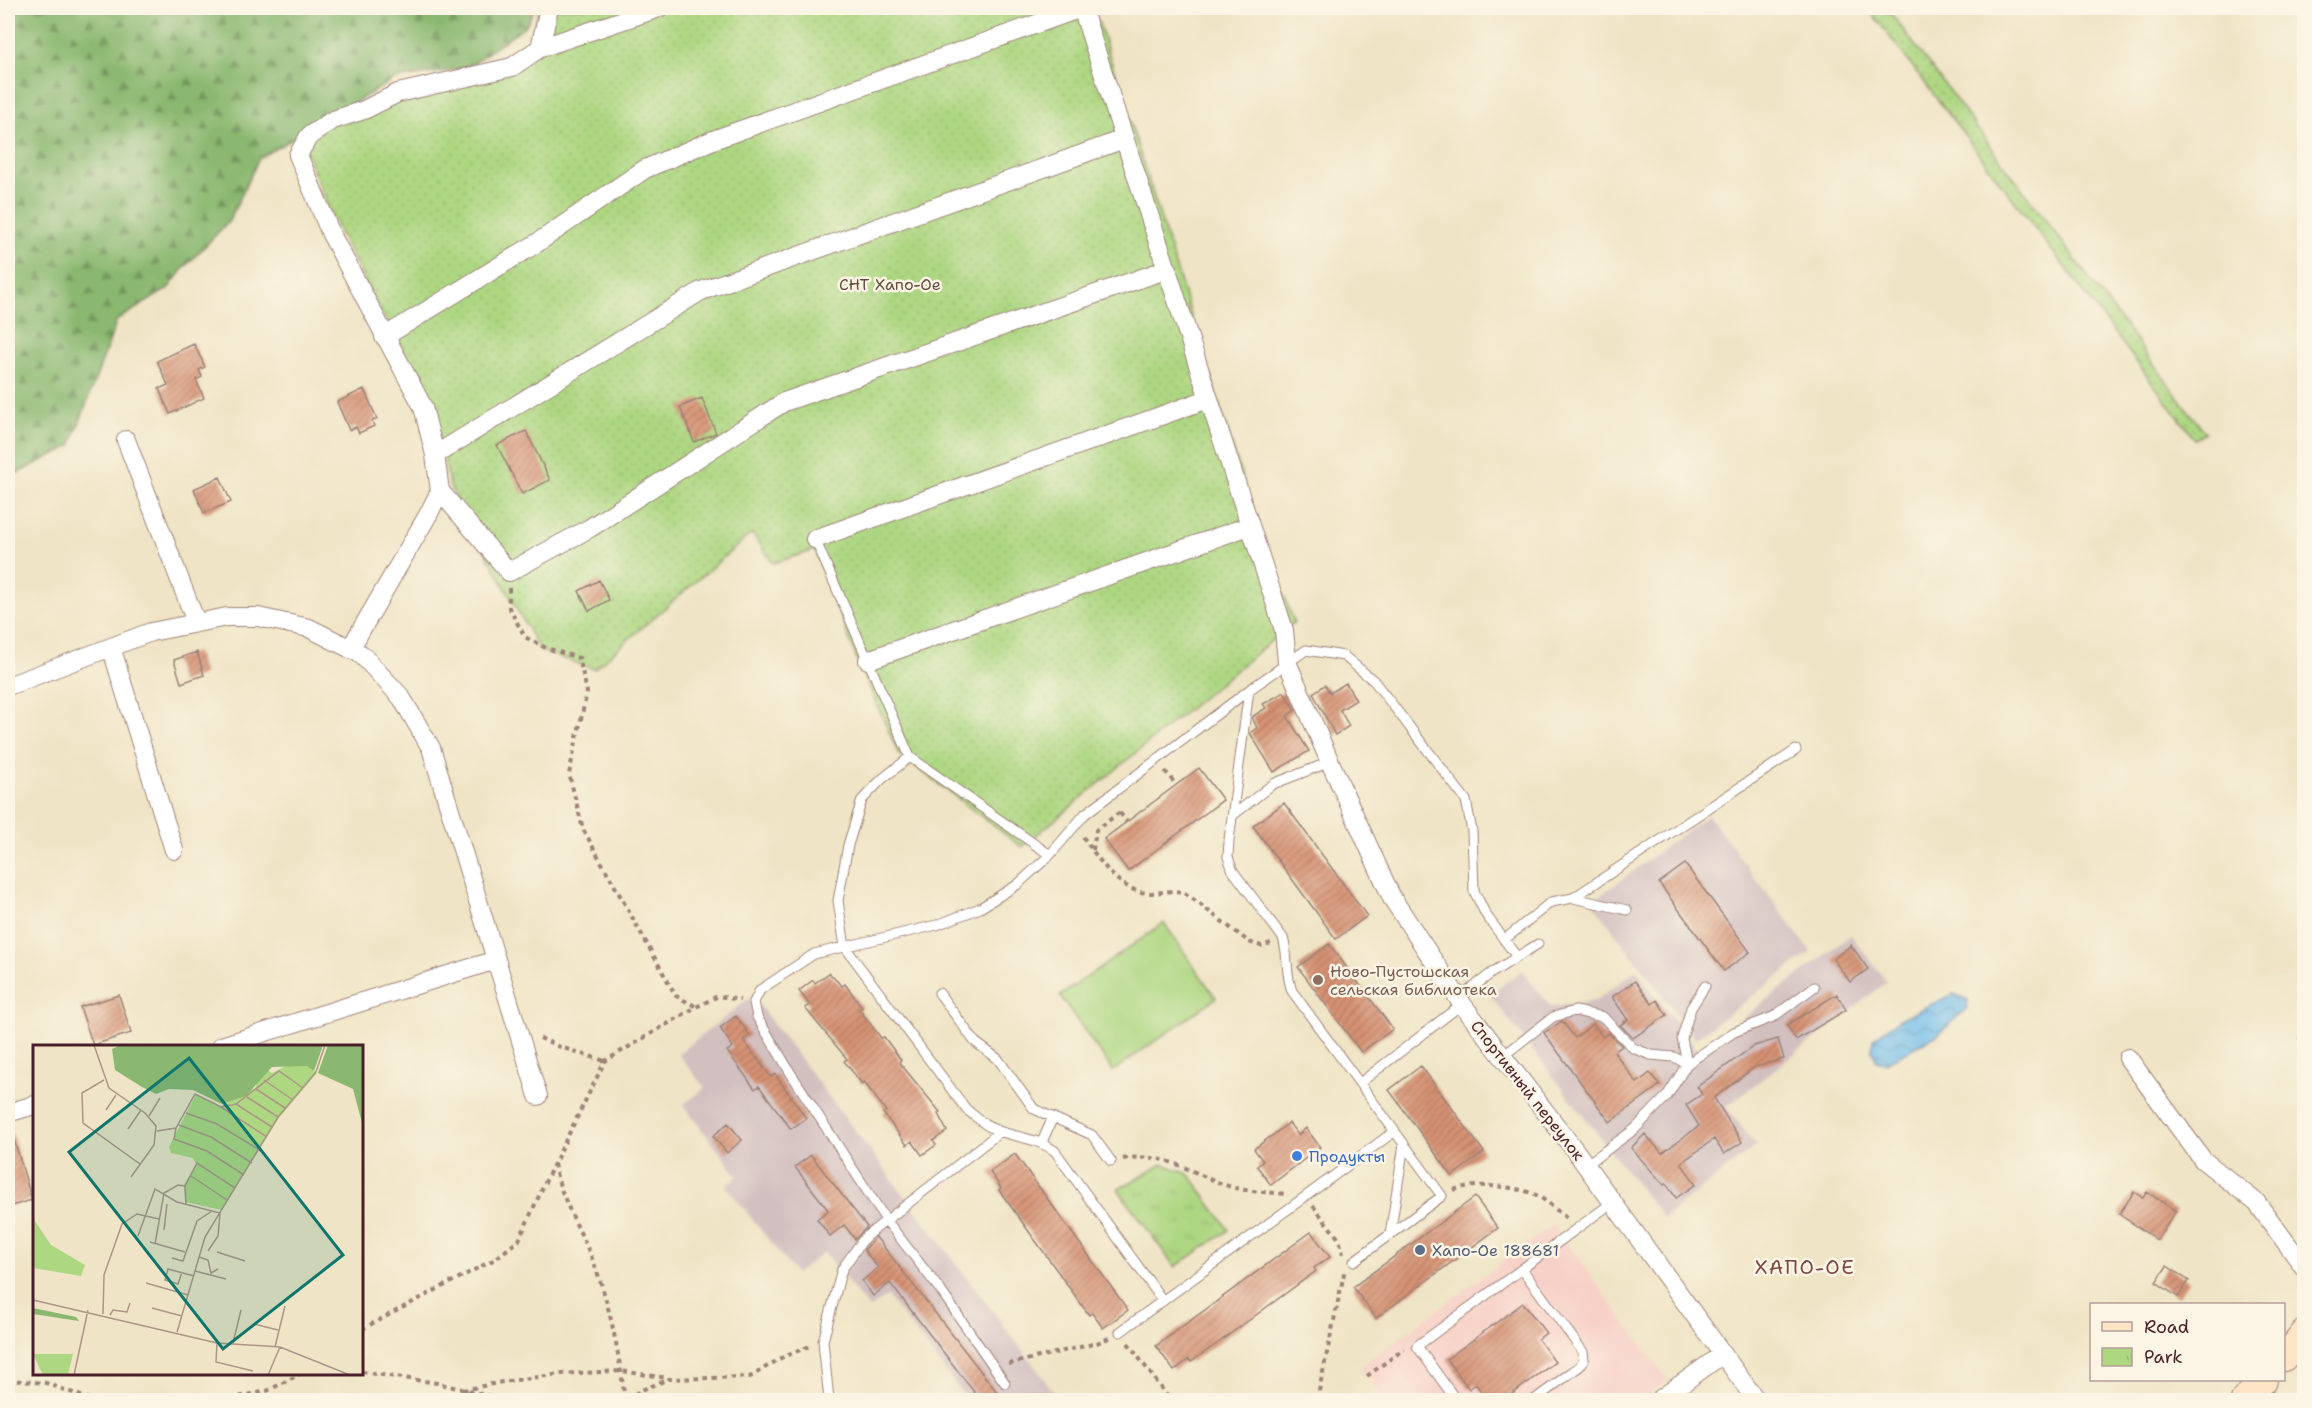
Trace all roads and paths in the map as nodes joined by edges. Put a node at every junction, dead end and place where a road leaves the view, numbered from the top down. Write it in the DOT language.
graph roads {
  1 [pos="549,8"];
  2 [pos="659,8"];
  3 [pos="1082,8"];
  4 [pos="540,48"];
  5 [pos="1124,139"];
  6 [pos="1168,268"];
  7 [pos="384,337"];
  8 [pos="1208,399"];
  9 [pos="126,440"];
  10 [pos="435,455"];
  11 [pos="440,491"];
  12 [pos="1250,526"];
  13 [pos="815,539"];
  14 [pos="509,572"];
  15 [pos="196,622"];
  16 [pos="111,646"];
  17 [pos="350,649"];
  18 [pos="868,660"];
  19 [pos="1287,662"];
  20 [pos="8,686"];
  21 [pos="1249,690"];
  22 [pos="1796,750"];
  23 [pos="910,758"];
  24 [pos="1330,762"];
  25 [pos="1120,812"];
  26 [pos="1232,816"];
  27 [pos="1075,826"];
  28 [pos="174,850"];
  29 [pos="1093,850"];
  30 [pos="1050,855"];
  31 [pos="1573,898"];
  32 [pos="1627,910"];
  33 [pos="1282,938"];
  34 [pos="1504,940"];
  35 [pos="1538,944"];
  36 [pos="845,947"];
  37 [pos="1517,957"];
  38 [pos="496,960"];
  39 [pos="1705,986"];
  40 [pos="1814,987"];
  41 [pos="939,993"];
  42 [pos="1460,1001"];
  43 [pos="754,1002"];
  44 [pos="696,1006"];
  45 [pos="517,1028"];
  46 [pos="227,1045"];
  47 [pos="1503,1056"];
  48 [pos="2128,1058"];
  49 [pos="605,1061"];
  50 [pos="1687,1064"];
  51 [pos="1360,1083"];
  52 [pos="538,1096"];
  53 [pos="33,1105"];
  54 [pos="8,1113"];
  55 [pos="1053,1117"];
  56 [pos="1395,1131"];
  57 [pos="1000,1132"];
  58 [pos="1042,1142"];
  59 [pos="1404,1144"];
  60 [pos="1111,1161"];
  61 [pos="554,1164"];
  62 [pos="1586,1165"];
  63 [pos="1306,1196"];
  64 [pos="1442,1196"];
  65 [pos="1613,1202"];
  66 [pos="886,1220"];
  67 [pos="1578,1228"];
  68 [pos="1390,1234"];
  69 [pos="1350,1264"];
  70 [pos="2304,1267"];
  71 [pos="1522,1269"];
  72 [pos="1163,1301"];
  73 [pos="363,1328"];
  74 [pos="1120,1332"];
  75 [pos="2304,1333"];
  76 [pos="824,1341"];
  77 [pos="1417,1346"];
  78 [pos="1723,1354"];
  79 [pos="2285,1356"];
  80 [pos="994,1368"];
  81 [pos="621,1371"];
  82 [pos="363,1372"];
  83 [pos="298,1375"];
  84 [pos="1367,1376"];
  85 [pos="669,1379"];
  86 [pos="8,1380"];
  87 [pos="2263,1381"];
  88 [pos="1005,1383"];
  89 [pos="464,1390"];
  90 [pos="92,1401"];
  91 [pos="222,1401"];
  92 [pos="506,1401"];
  93 [pos="627,1401"];
  94 [pos="829,1401"];
  95 [pos="1170,1401"];
  96 [pos="1317,1401"];
  97 [pos="1456,1401"];
  98 [pos="1534,1401"];
  99 [pos="1659,1401"];
  100 [pos="1756,1401"];
  101 [pos="2244,1401"];
  1 -- 4 [label="street"];
  2 -- 4 [label="street"];
  3 -- 5 [label="street, Спортивный переулок"];
  3 -- 7 [label="street"];
  4 -- 7 [label="street"];
  5 -- 6 [label="street, Спортивный переулок"];
  5 -- 10 [label="street"];
  6 -- 8 [label="street, Спортивный переулок"];
  6 -- 14 [label="street"];
  7 -- 10 [label="street"];
  8 -- 12 [label="street, Спортивный переулок"];
  8 -- 13 [label="street"];
  9 -- 15 [label="street"];
  10 -- 11 [label="street"];
  11 -- 14 [label="street"];
  11 -- 17 [label="street"];
  12 -- 18 [label="street"];
  12 -- 19 [label="street, Спортивный переулок"];
  13 -- 18 [label="lane"];
  14 -- 44 [label="path"];
  15 -- 16 [label="street"];
  15 -- 17 [label="street"];
  16 -- 20 [label="street"];
  16 -- 28 [label="street"];
  17 -- 38 [label="street"];
  18 -- 23 [label="lane"];
  19 -- 21 [label="lane"];
  19 -- 24 [label="street, Спортивный переулок"];
  19 -- 34 [label="lane"];
  21 -- 26 [label="lane"];
  21 -- 27 [label="lane"];
  22 -- 31 [label="lane"];
  23 -- 30 [label="lane"];
  23 -- 36 [label="lane"];
  24 -- 26 [label="lane"];
  24 -- 42 [label="street, Спортивный переулок"];
  25 -- 29 [label="path"];
  26 -- 33 [label="lane"];
  27 -- 29 [label="path"];
  27 -- 30 [label="lane"];
  29 -- 33 [label="path"];
  30 -- 36 [label="lane"];
  31 -- 32 [label="lane"];
  31 -- 34 [label="lane"];
  33 -- 51 [label="lane"];
  34 -- 37 [label="lane"];
  35 -- 37 [label="lane"];
  36 -- 43 [label="lane"];
  36 -- 57 [label="lane"];
  37 -- 42 [label="lane"];
  38 -- 45 [label="street"];
  38 -- 46 [label="street"];
  39 -- 50 [label="lane"];
  40 -- 50 [label="lane"];
  41 -- 55 [label="lane"];
  42 -- 47 [label="street, Спортивный переулок"];
  42 -- 51 [label="lane"];
  43 -- 44 [label="path"];
  43 -- 66 [label="lane"];
  44 -- 49 [label="path"];
  45 -- 49 [label="path"];
  45 -- 52 [label="street"];
  47 -- 50 [label="lane"];
  47 -- 62 [label="street, Спортивный переулок"];
  48 -- 70 [label="street"];
  49 -- 61 [label="path"];
  50 -- 62 [label="lane"];
  51 -- 56 [label="lane"];
  53 -- 54 [label="street"];
  55 -- 58 [label="lane"];
  55 -- 60 [label="lane"];
  56 -- 59 [label="lane"];
  56 -- 63 [label="lane"];
  57 -- 58 [label="lane"];
  57 -- 66 [label="lane"];
  58 -- 72 [label="lane"];
  59 -- 64 [label="lane"];
  59 -- 68 [label="lane"];
  60 -- 63 [label="path"];
  61 -- 73 [label="path"];
  61 -- 81 [label="path"];
  62 -- 65 [label="street, Спортивный переулок"];
  63 -- 69 [label="path"];
  63 -- 72 [label="lane"];
  64 -- 67 [label="path"];
  64 -- 68 [label="lane"];
  65 -- 67 [label="lane"];
  65 -- 78 [label="street, Спортивный переулок"];
  66 -- 76 [label="lane"];
  66 -- 80 [label="lane"];
  67 -- 71 [label="lane"];
  68 -- 69 [label="lane"];
  69 -- 96 [label="path"];
  71 -- 77 [label="lane"];
  71 -- 98 [label="lane"];
  72 -- 74 [label="lane"];
  74 -- 80 [label="path"];
  74 -- 95 [label="path"];
  75 -- 79 [label="street"];
  76 -- 85 [label="path"];
  76 -- 94 [label="lane"];
  77 -- 84 [label="path"];
  77 -- 97 [label="lane"];
  78 -- 99 [label="street"];
  78 -- 100 [label="street, Спортивный переулок"];
  80 -- 88 [label="lane"];
  81 -- 85 [label="path"];
  81 -- 89 [label="path"];
  81 -- 93 [label="path"];
  82 -- 89 [label="path"];
  83 -- 91 [label="path"];
  85 -- 93 [label="path"];
  86 -- 90 [label="path"];
  87 -- 101 [label="street"];
  89 -- 92 [label="path"];
}
